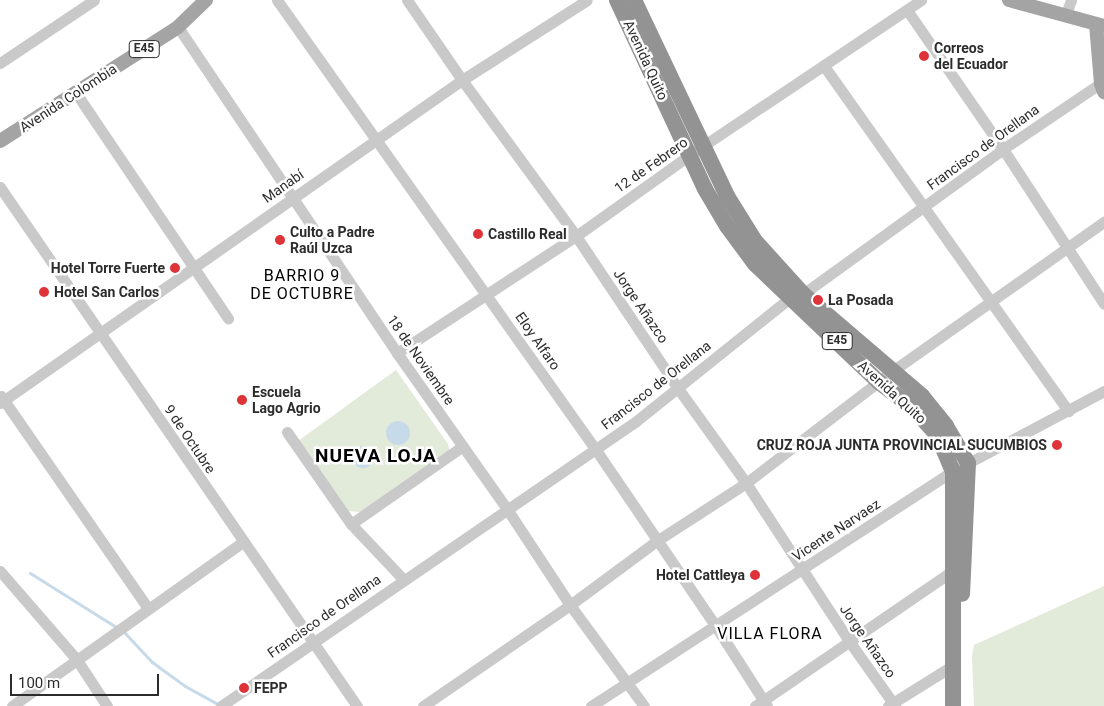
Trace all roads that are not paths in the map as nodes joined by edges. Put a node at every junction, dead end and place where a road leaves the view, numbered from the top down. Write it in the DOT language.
graph roads {
  1 [pos="94,0"];
  2 [pos="206,0"];
  3 [pos="277,0"];
  4 [pos="407,0"];
  5 [pos="587,0"];
  6 [pos="617,0"];
  7 [pos="634,0"];
  8 [pos="921,0"];
  9 [pos="1009,0"];
  10 [pos="1071,0"];
  11 [pos="907,10"];
  12 [pos="1065,16"];
  13 [pos="1100,25"];
  14 [pos="178,27"];
  15 [pos="1104,45"];
  16 [pos="0,63"];
  17 [pos="824,66"];
  18 [pos="462,80"];
  19 [pos="1103,86"];
  20 [pos="76,93"];
  21 [pos="377,140"];
  22 [pos="0,142"];
  23 [pos="1003,149"];
  24 [pos="697,151"];
  25 [pos="0,187"];
  26 [pos="292,198"];
  27 [pos="924,208"];
  28 [pos="1104,222"];
  29 [pos="576,236"];
  30 [pos="1068,249"];
  31 [pos="194,267"];
  32 [pos="487,294"];
  33 [pos="797,296"];
  34 [pos="991,304"];
  35 [pos="1104,304"];
  36 [pos="228,318"];
  37 [pos="100,333"];
  38 [pos="397,353"];
  39 [pos="885,377"];
  40 [pos="677,387"];
  41 [pos="1104,391"];
  42 [pos="1,400"];
  43 [pos="1068,411"];
  44 [pos="287,432"];
  45 [pos="463,446"];
  46 [pos="596,450"];
  47 [pos="968,463"];
  48 [pos="953,471"];
  49 [pos="746,483"];
  50 [pos="507,509"];
  51 [pos="351,524"];
  52 [pos="658,540"];
  53 [pos="243,542"];
  54 [pos="802,570"];
  55 [pos="0,571"];
  56 [pos="957,573"];
  57 [pos="403,579"];
  58 [pos="570,605"];
  59 [pos="148,608"];
  60 [pos="715,625"];
  61 [pos="313,641"];
  62 [pos="849,641"];
  63 [pos="77,660"];
  64 [pos="952,666"];
  65 [pos="627,682"];
  66 [pos="761,704"];
  67 [pos="892,705"];
  68 [pos="12,706"];
  69 [pos="107,706"];
  70 [pos="221,706"];
  71 [pos="357,706"];
  72 [pos="423,706"];
  73 [pos="591,706"];
  74 [pos="644,706"];
  75 [pos="953,706"];
  76 [pos="962,706"];
  1 -- 16 [label="street"];
  2 -- 14 [label="main road, Avenida Colombia / E45"];
  3 -- 21 [label="street, Eloy Alfaro"];
  4 -- 18 [label="street, Jorge Añazco"];
  5 -- 18 [label="street, Manabí"];
  6 -- 24 [label="highway, Avenida Quito / E45"];
  7 -- 24 [label="highway, Avenida Quito / E45"];
  8 -- 11 [label="street, 12 de Febrero"];
  9 -- 12 [label="main road"];
  10 -- 12 [label="street"];
  11 -- 17 [label="street, 12 de Febrero"];
  11 -- 23 [label="street"];
  12 -- 13 [label="main road"];
  13 -- 15 [label="main road"];
  13 -- 19 [label="main road"];
  14 -- 20 [label="main road, Avenida Colombia / E45"];
  14 -- 26 [label="street, 18 de Noviembre"];
  17 -- 24 [label="street, 12 de Febrero"];
  17 -- 27 [label="street"];
  18 -- 21 [label="street, Manabí"];
  18 -- 29 [label="street, Jorge Añazco"];
  19 -- 23 [label="street, Francisco de Orellana"];
  20 -- 22 [label="main road, Avenida Colombia / E45"];
  20 -- 31 [label="street"];
  21 -- 26 [label="street, Manabí"];
  21 -- 32 [label="street, Eloy Alfaro"];
  23 -- 27 [label="street, Francisco de Orellana"];
  23 -- 30 [label="street"];
  24 -- 29 [label="street, 12 de Febrero"];
  24 -- 33 [label="highway, Avenida Quito / E45"];
  25 -- 37 [label="street, 9 de Octubre"];
  26 -- 31 [label="street, Manabí"];
  26 -- 38 [label="street, 18 de Noviembre"];
  27 -- 33 [label="street, Francisco de Orellana"];
  27 -- 34 [label="street"];
  28 -- 30 [label="street"];
  29 -- 32 [label="street, 12 de Febrero"];
  29 -- 40 [label="street, Jorge Añazco"];
  30 -- 34 [label="street"];
  30 -- 35 [label="street"];
  31 -- 36 [label="street"];
  31 -- 37 [label="street, Manabí"];
  32 -- 38 [label="street, 12 de Febrero"];
  32 -- 46 [label="street, Eloy Alfaro"];
  33 -- 39 [label="highway, Avenida Quito / E45"];
  33 -- 40 [label="street, Francisco de Orellana"];
  34 -- 39 [label="street"];
  34 -- 43 [label="street"];
  37 -- 42 [label="street, Manabí"];
  37 -- 53 [label="street, 9 de Octubre"];
  38 -- 45 [label="street, 18 de Noviembre"];
  39 -- 47 [label="highway, Avenida Quito / E45"];
  39 -- 48 [label="highway, Avenida Quito / E45"];
  39 -- 49 [label="street"];
  40 -- 46 [label="street, Francisco de Orellana"];
  40 -- 49 [label="street, Jorge Añazco"];
  41 -- 43 [label="street, Vicente Narvaez"];
  42 -- 59 [label="street"];
  43 -- 47 [label="street, Vicente Narvaez"];
  44 -- 51 [label="street"];
  45 -- 50 [label="street, 18 de Noviembre"];
  45 -- 51 [label="street"];
  46 -- 50 [label="street, Francisco de Orellana"];
  46 -- 52 [label="street, Eloy Alfaro"];
  47 -- 48 [label="street, Vicente Narvaez"];
  47 -- 56 [label="highway, Avenida Quito / E45"];
  48 -- 54 [label="street, Vicente Narvaez"];
  48 -- 56 [label="highway, Avenida Quito / E45"];
  49 -- 52 [label="street"];
  49 -- 54 [label="street, Jorge Añazco"];
  50 -- 57 [label="street, Francisco de Orellana"];
  50 -- 58 [label="street, 18 de Noviembre"];
  51 -- 57 [label="street"];
  52 -- 58 [label="street"];
  52 -- 60 [label="street, Eloy Alfaro"];
  53 -- 59 [label="street"];
  53 -- 61 [label="street, 9 de Octubre"];
  54 -- 60 [label="street, Vicente Narvaez"];
  54 -- 62 [label="street, Jorge Añazco"];
  55 -- 63 [label="street"];
  56 -- 62 [label="street"];
  56 -- 64 [label="highway, Avenida Quito / E45"];
  56 -- 76 [label="highway, Avenida Quito / E45"];
  57 -- 61 [label="street, Francisco de Orellana"];
  58 -- 65 [label="street, 18 de Noviembre"];
  58 -- 72 [label="street"];
  59 -- 63 [label="street"];
  60 -- 65 [label="street, Vicente Narvaez"];
  60 -- 66 [label="street, Eloy Alfaro"];
  61 -- 70 [label="street, Francisco de Orellana"];
  61 -- 71 [label="street, 9 de Octubre"];
  62 -- 66 [label="street"];
  62 -- 67 [label="street, Jorge Añazco"];
  63 -- 68 [label="street"];
  63 -- 69 [label="street"];
  64 -- 67 [label="street"];
  64 -- 75 [label="highway, Avenida Quito / E45"];
  65 -- 73 [label="street, Vicente Narvaez"];
  65 -- 74 [label="street, 18 de Noviembre"];
}
